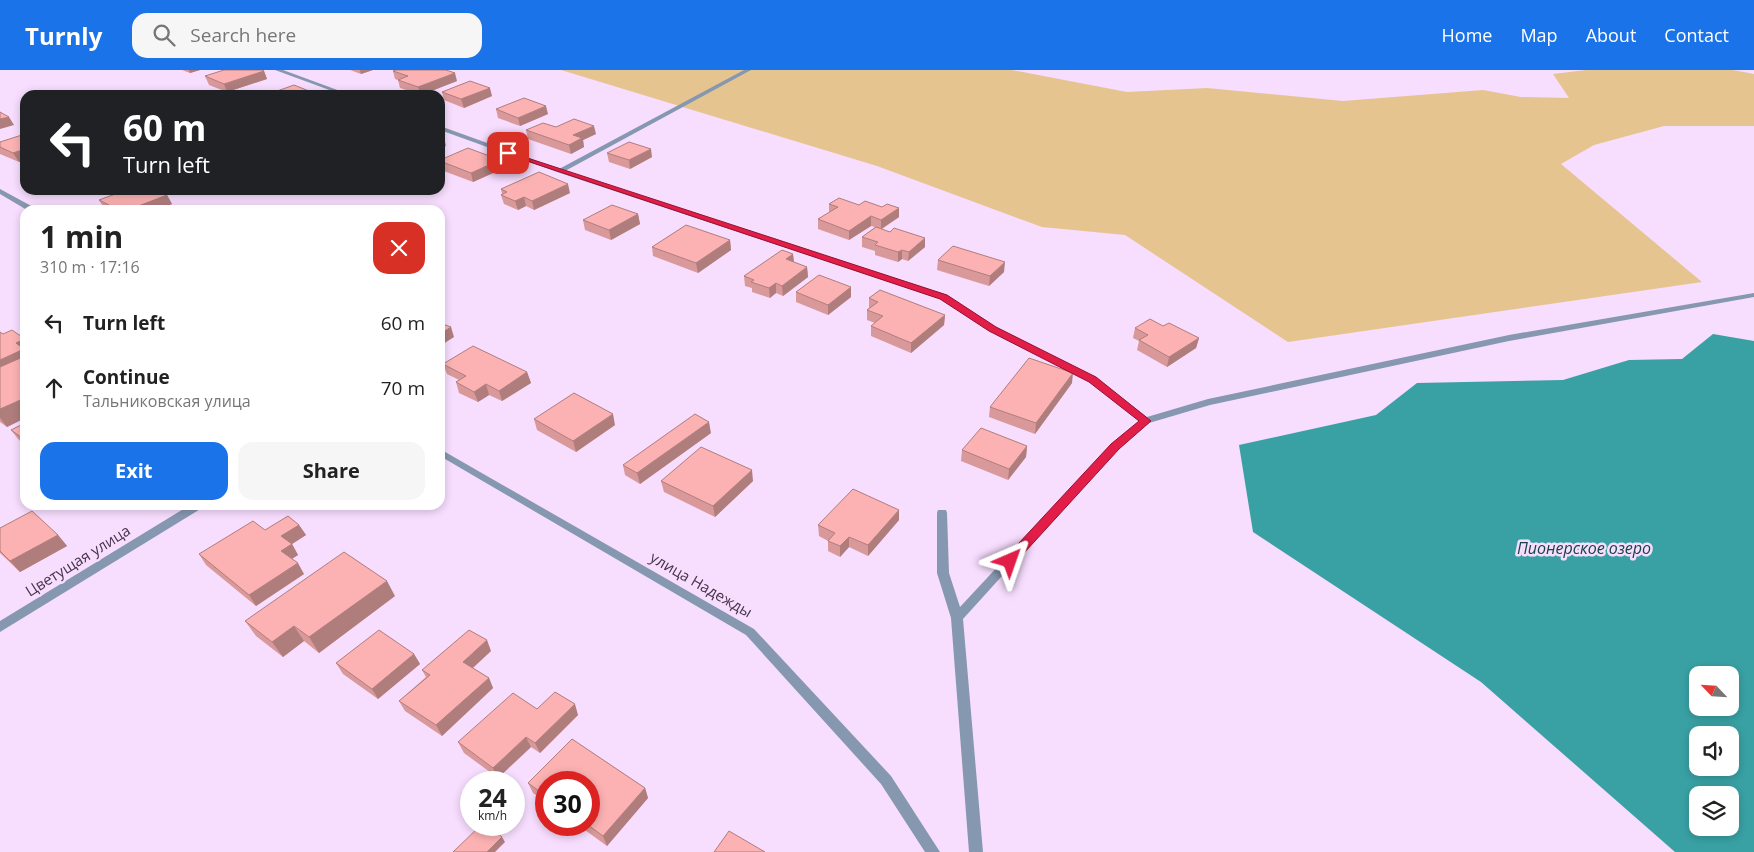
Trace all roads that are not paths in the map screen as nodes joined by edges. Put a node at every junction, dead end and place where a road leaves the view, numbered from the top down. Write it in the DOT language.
graph roads {
  1 [pos="278,70"];
  2 [pos="748,70"];
  3 [pos="334,90"];
  4 [pos="445,130"];
  5 [pos="559,171"];
  6 [pos="0,191"];
  7 [pos="24,205"];
  8 [pos="1754,295"];
  9 [pos="1146,421"];
  10 [pos="445,455"];
  11 [pos="190,510"];
  12 [pos="942,513"];
  13 [pos="957,618"];
  14 [pos="0,627"];
  15 [pos="933,852"];
  16 [pos="976,852"];
  1 -- 3 [label="street"];
  2 -- 5 [label="street"];
  4 -- 5 [label="street"];
  5 -- 9 [label="street"];
  6 -- 7 [label="street"];
  8 -- 9 [label="street"];
  9 -- 13 [label="street"];
  10 -- 15 [label="street, улица Надежды"];
  11 -- 14 [label="street, Цветущая улица"];
  12 -- 13 [label="street"];
  13 -- 16 [label="street"];
}
